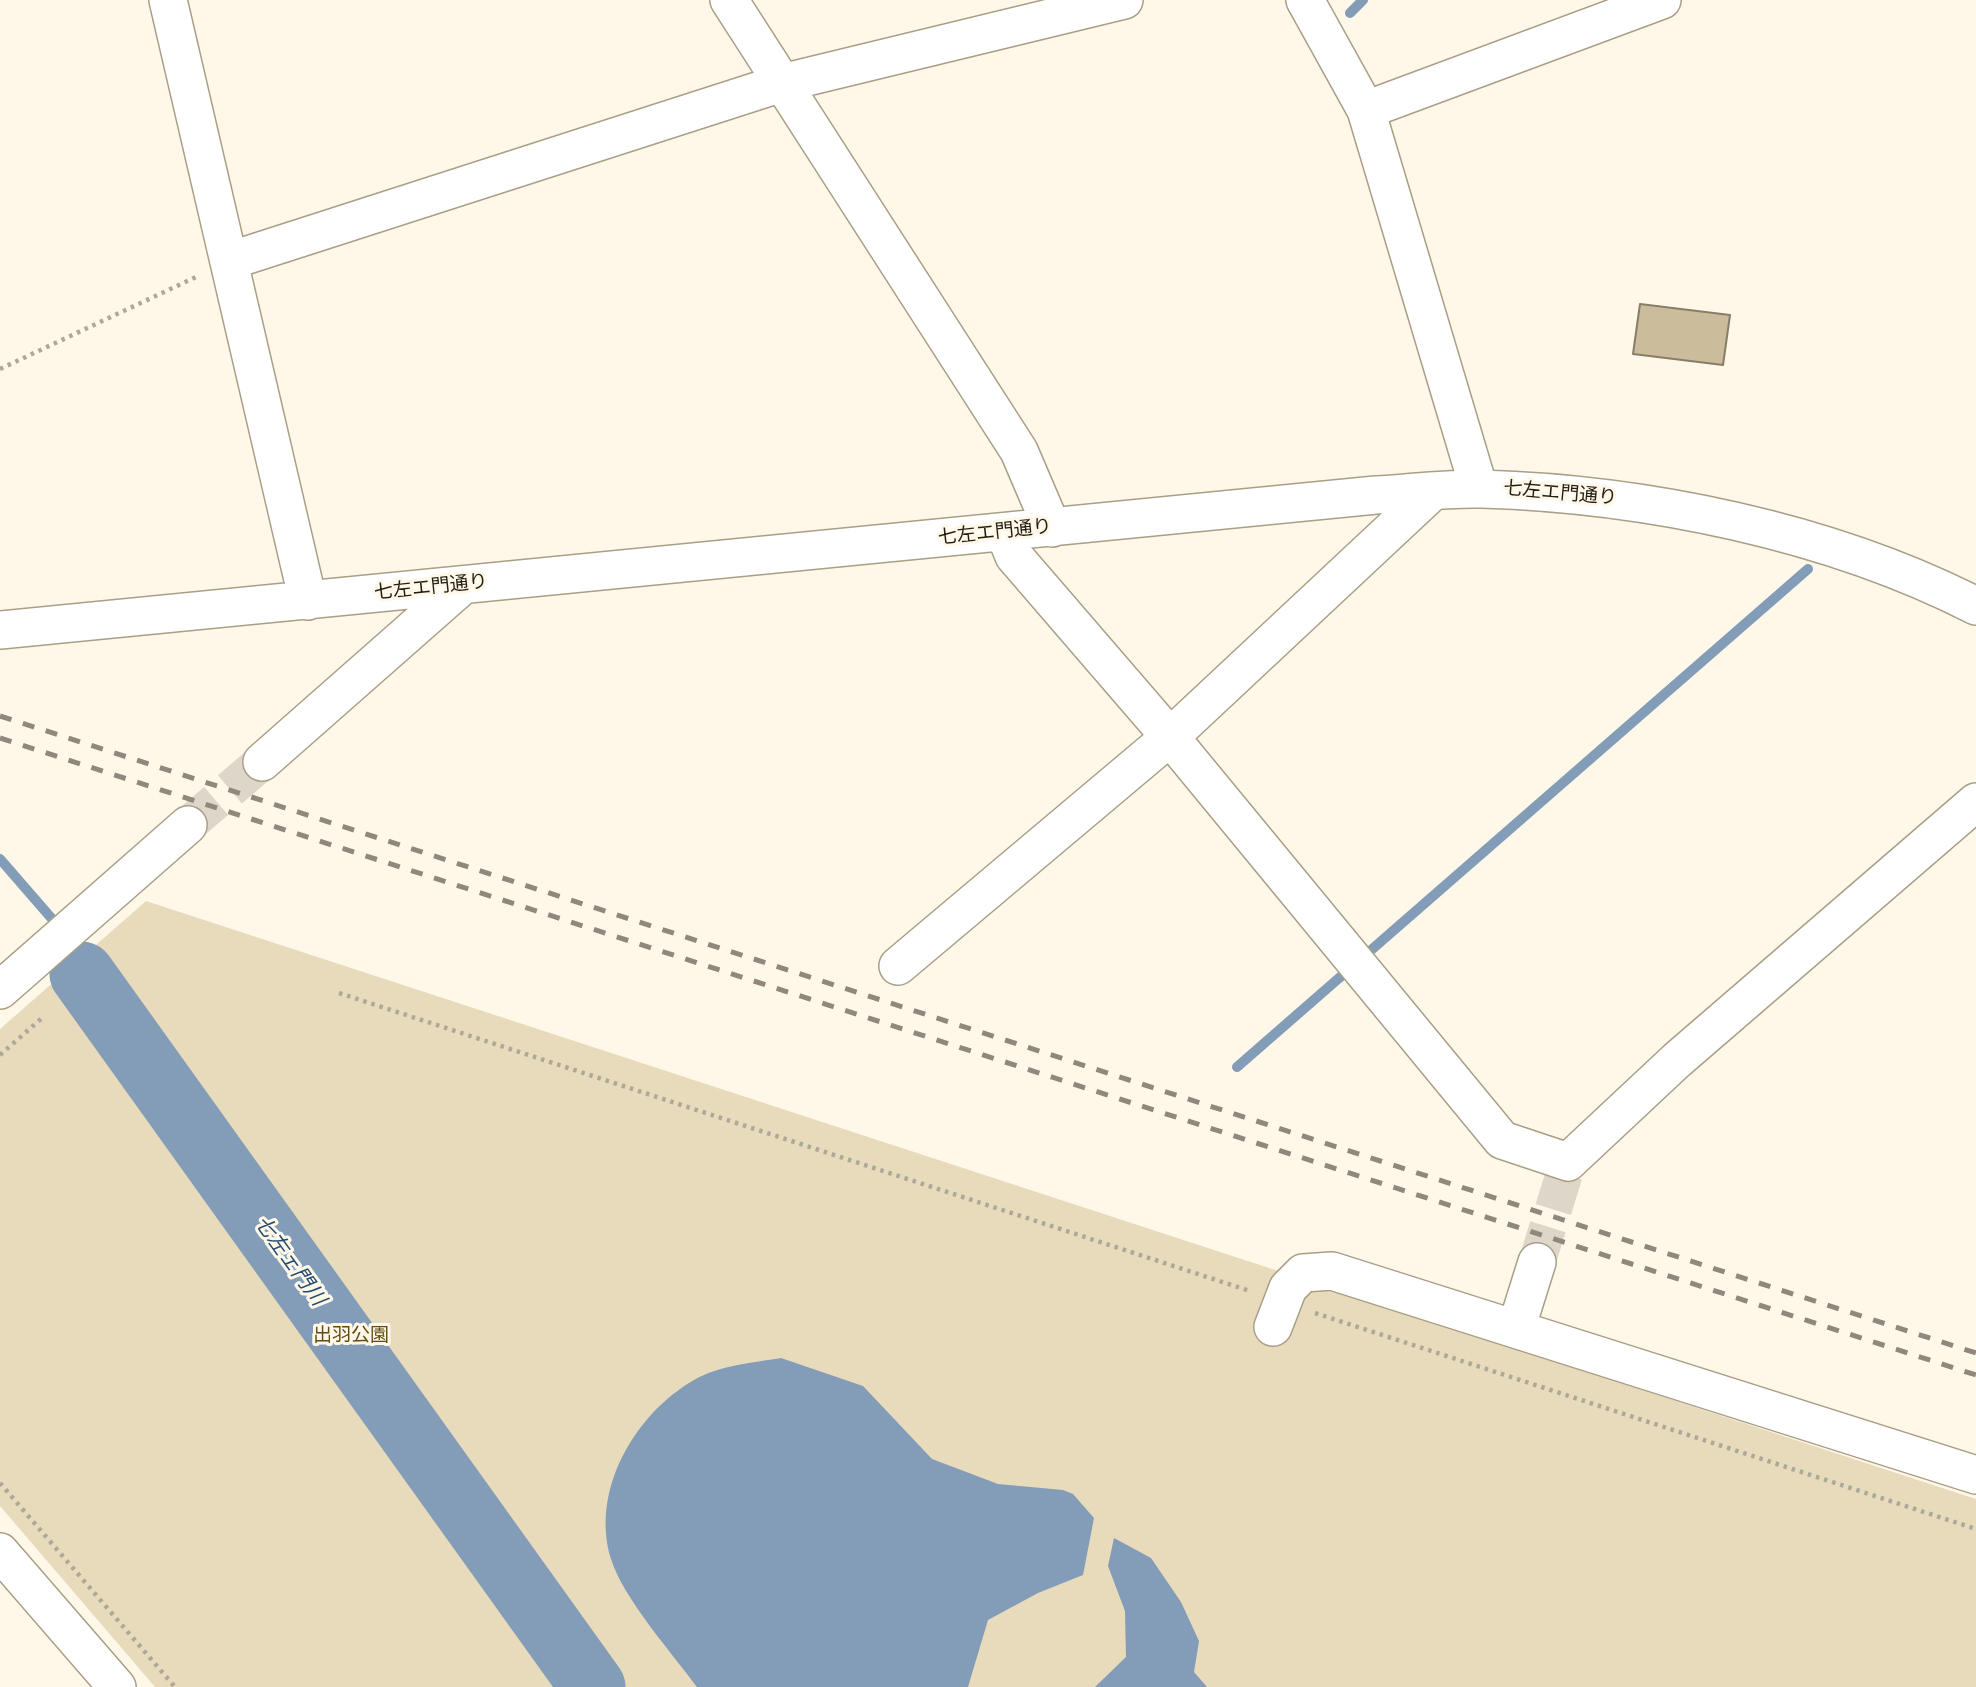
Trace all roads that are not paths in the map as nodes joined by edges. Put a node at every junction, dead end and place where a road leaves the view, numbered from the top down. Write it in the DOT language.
graph roads {
  1 [pos="168,0"];
  2 [pos="730,0"];
  3 [pos="1124,0"];
  4 [pos="1305,0"];
  5 [pos="1662,0"];
  6 [pos="782,83"];
  7 [pos="1366,110"];
  8 [pos="229,261"];
  9 [pos="1479,489"];
  10 [pos="1433,491"];
  11 [pos="1052,528"];
  12 [pos="1005,534"];
  13 [pos="463,585"];
  14 [pos="308,601"];
  15 [pos="1976,606"];
  16 [pos="0,630"];
  17 [pos="1170,737"];
  18 [pos="262,762"];
  19 [pos="1976,802"];
  20 [pos="188,825"];
  21 [pos="898,966"];
  22 [pos="0,990"];
  23 [pos="1537,1262"];
  24 [pos="1279,1310"];
  25 [pos="1516,1329"];
  26 [pos="1976,1475"];
  27 [pos="0,1552"];
  28 [pos="97,1680"];
  1 -- 8 [label="street"];
  2 -- 6 [label="street"];
  3 -- 6 [label="street"];
  4 -- 7 [label="street"];
  5 -- 7 [label="street"];
  6 -- 8 [label="street"];
  6 -- 11 [label="street"];
  7 -- 9 [label="street"];
  8 -- 14 [label="street"];
  9 -- 10 [label="street, 七左エ門通り"];
  9 -- 15 [label="street, 七左エ門通り"];
  10 -- 11 [label="street, 七左エ門通り"];
  10 -- 17 [label="street"];
  11 -- 12 [label="street, 七左エ門通り"];
  12 -- 13 [label="street, 七左エ門通り"];
  12 -- 17 [label="street"];
  13 -- 14 [label="street, 七左エ門通り"];
  13 -- 18 [label="street"];
  14 -- 16 [label="street, 七左エ門通り"];
  17 -- 19 [label="street"];
  17 -- 21 [label="street"];
  20 -- 22 [label="street"];
  23 -- 25 [label="street"];
  24 -- 25 [label="street"];
  25 -- 26 [label="street"];
  27 -- 28 [label="street"];
}
